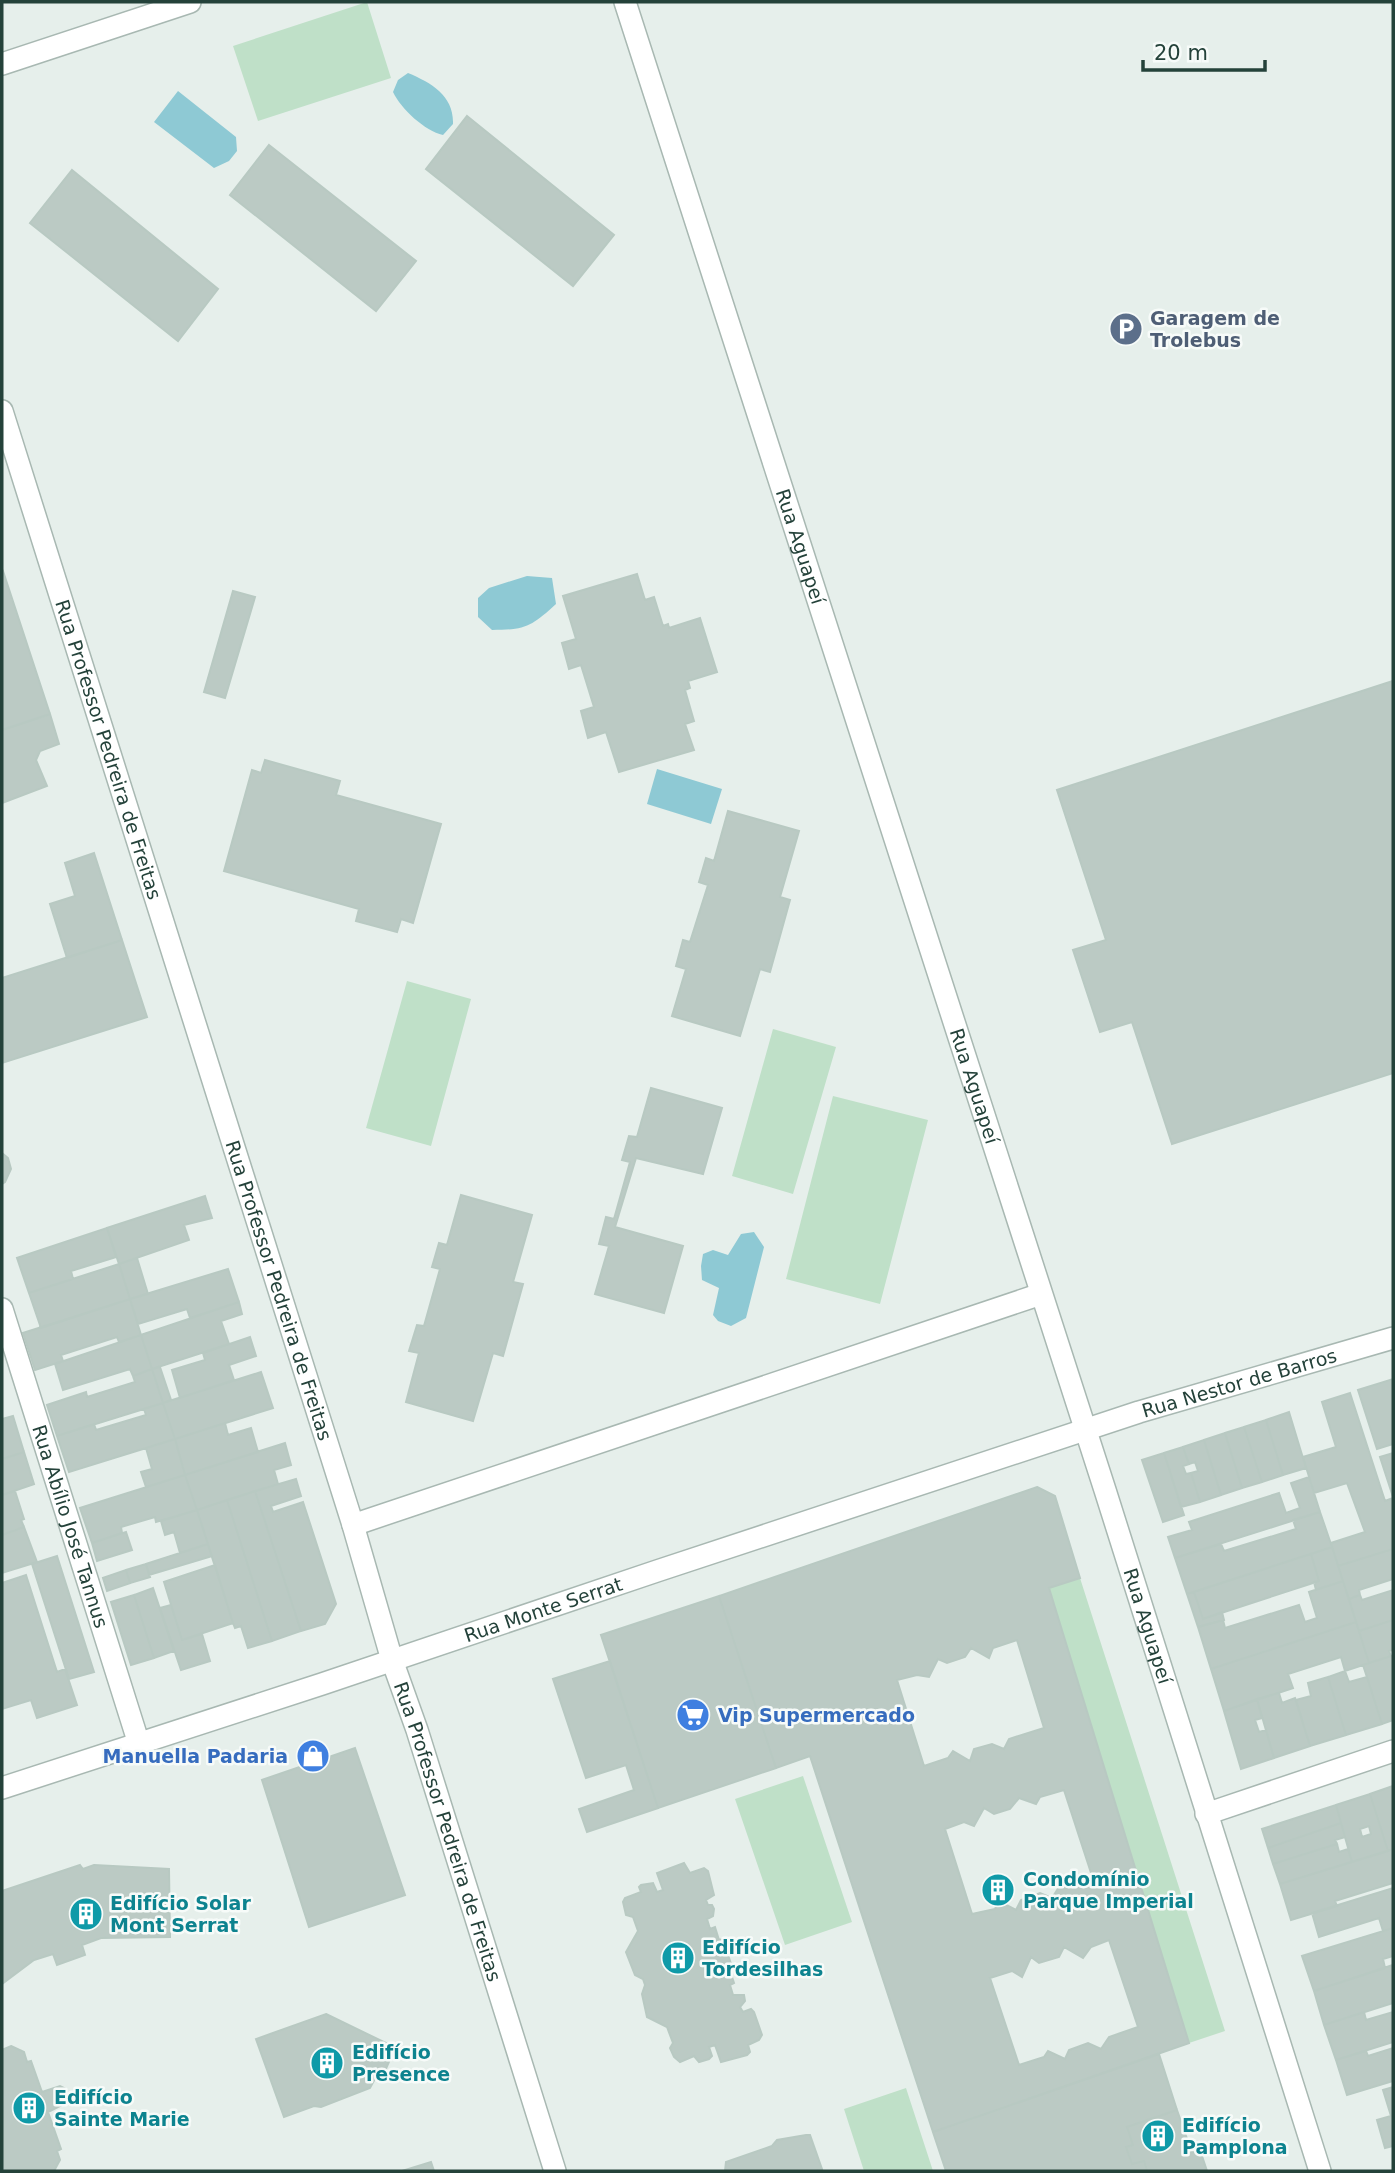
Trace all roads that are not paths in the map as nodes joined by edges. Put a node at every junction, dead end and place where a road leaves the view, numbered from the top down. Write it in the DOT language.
graph roads {
  1 [pos="190,2"];
  2 [pos="625,2"];
  3 [pos="2,64"];
  4 [pos="2,411"];
  5 [pos="1041,1294"];
  6 [pos="2,1308"];
  7 [pos="1393,1338"];
  8 [pos="1085,1431"];
  9 [pos="354,1525"];
  10 [pos="392,1660"];
  11 [pos="139,1744"];
  12 [pos="1393,1751"];
  13 [pos="2,1788"];
  14 [pos="1206,1814"];
  15 [pos="555,2171"];
  16 [pos="1320,2171"];
  1 -- 3 [label="street"];
  2 -- 5 [label="street, Rua Aguapeí"];
  4 -- 9 [label="street, Rua Professor Pedreira de Freitas"];
  5 -- 8 [label="street, Rua Aguapeí"];
  5 -- 9 [label="street"];
  6 -- 11 [label="street, Rua Abílio José Tannus"];
  7 -- 8 [label="street, Rua Nestor de Barros"];
  8 -- 10 [label="street, Rua Monte Serrat"];
  8 -- 14 [label="street, Rua Aguapeí"];
  9 -- 10 [label="street, Rua Professor Pedreira de Freitas"];
  10 -- 11 [label="street, Rua Monte Serrat"];
  10 -- 15 [label="street, Rua Professor Pedreira de Freitas"];
  11 -- 13 [label="street, Rua Monte Serrat"];
  12 -- 14 [label="street"];
  14 -- 16 [label="street, Rua Aguapeí"];
}
